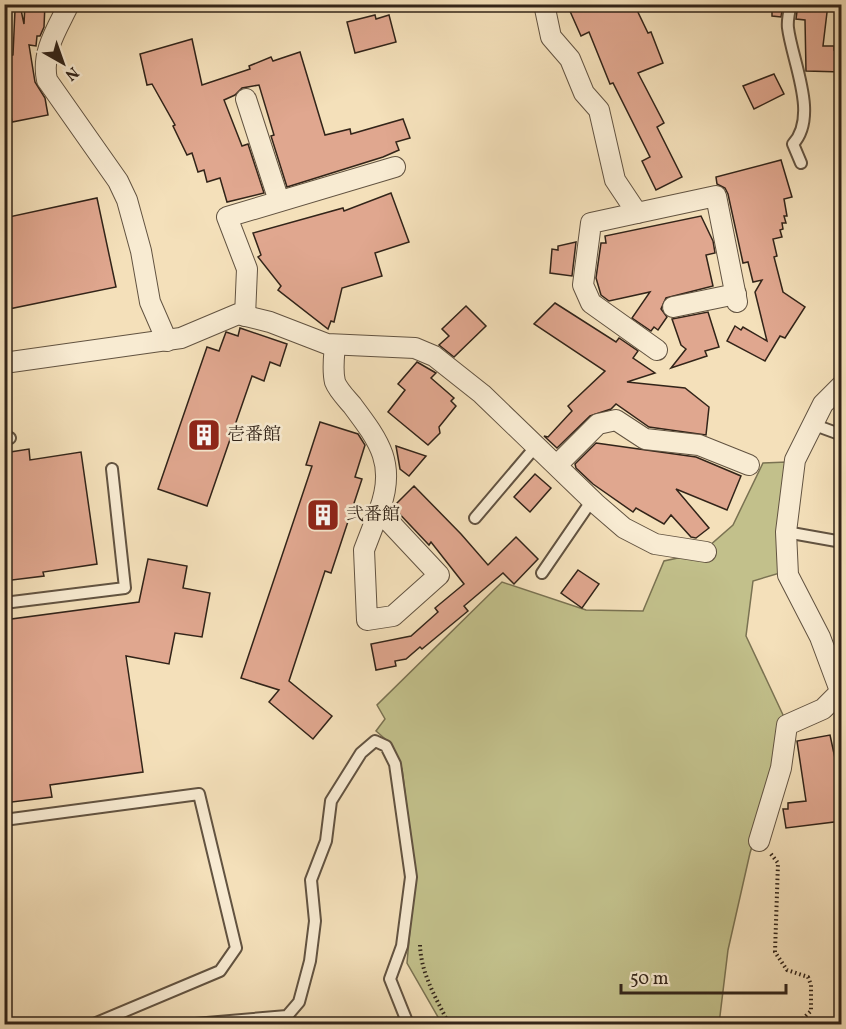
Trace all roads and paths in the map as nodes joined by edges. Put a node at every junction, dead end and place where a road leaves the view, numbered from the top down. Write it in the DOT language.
graph roads {
  1 [pos="69,4"];
  2 [pos="544,4"];
  3 [pos="791,4"];
  4 [pos="246,99"];
  5 [pos="801,163"];
  6 [pos="395,167"];
  7 [pos="279,201"];
  8 [pos="637,213"];
  9 [pos="673,307"];
  10 [pos="245,316"];
  11 [pos="167,340"];
  12 [pos="335,345"];
  13 [pos="657,350"];
  14 [pos="4,363"];
  15 [pos="842,386"];
  16 [pos="812,424"];
  17 [pos="842,435"];
  18 [pos="537,445"];
  19 [pos="557,465"];
  20 [pos="748,465"];
  21 [pos="112,469"];
  22 [pos="592,500"];
  23 [pos="379,511"];
  24 [pos="475,518"];
  25 [pos="786,532"];
  26 [pos="842,542"];
  27 [pos="706,552"];
  28 [pos="542,573"];
  29 [pos="4,603"];
  30 [pos="840,694"];
  31 [pos="4,820"];
  32 [pos="759,841"];
  33 [pos="420,940"];
  34 [pos="798,1023"];
  35 [pos="96,1024"];
  36 [pos="195,1024"];
  37 [pos="408,1024"];
  38 [pos="449,1024"];
  1 -- 11 [label="street"];
  2 -- 8 [label="street"];
  3 -- 5 [label="lane"];
  4 -- 7 [label="street"];
  6 -- 7 [label="street"];
  7 -- 10 [label="street"];
  8 -- 9 [label="street"];
  8 -- 13 [label="street"];
  10 -- 11 [label="street"];
  10 -- 12 [label="street"];
  11 -- 14 [label="street"];
  12 -- 18 [label="street"];
  12 -- 23 [label="street"];
  15 -- 16 [label="street"];
  16 -- 17 [label="lane"];
  16 -- 25 [label="street"];
  18 -- 19 [label="street"];
  18 -- 24 [label="lane"];
  19 -- 20 [label="street"];
  19 -- 22 [label="street"];
  21 -- 29 [label="lane"];
  22 -- 27 [label="street"];
  22 -- 28 [label="lane"];
  23 -- 23 [label="street"];
  25 -- 26 [label="lane"];
  25 -- 30 [label="street"];
  30 -- 32 [label="street"];
  31 -- 35 [label="lane"];
  32 -- 34 [label="path"];
  33 -- 38 [label="path"];
  36 -- 37 [label="lane"];
}
